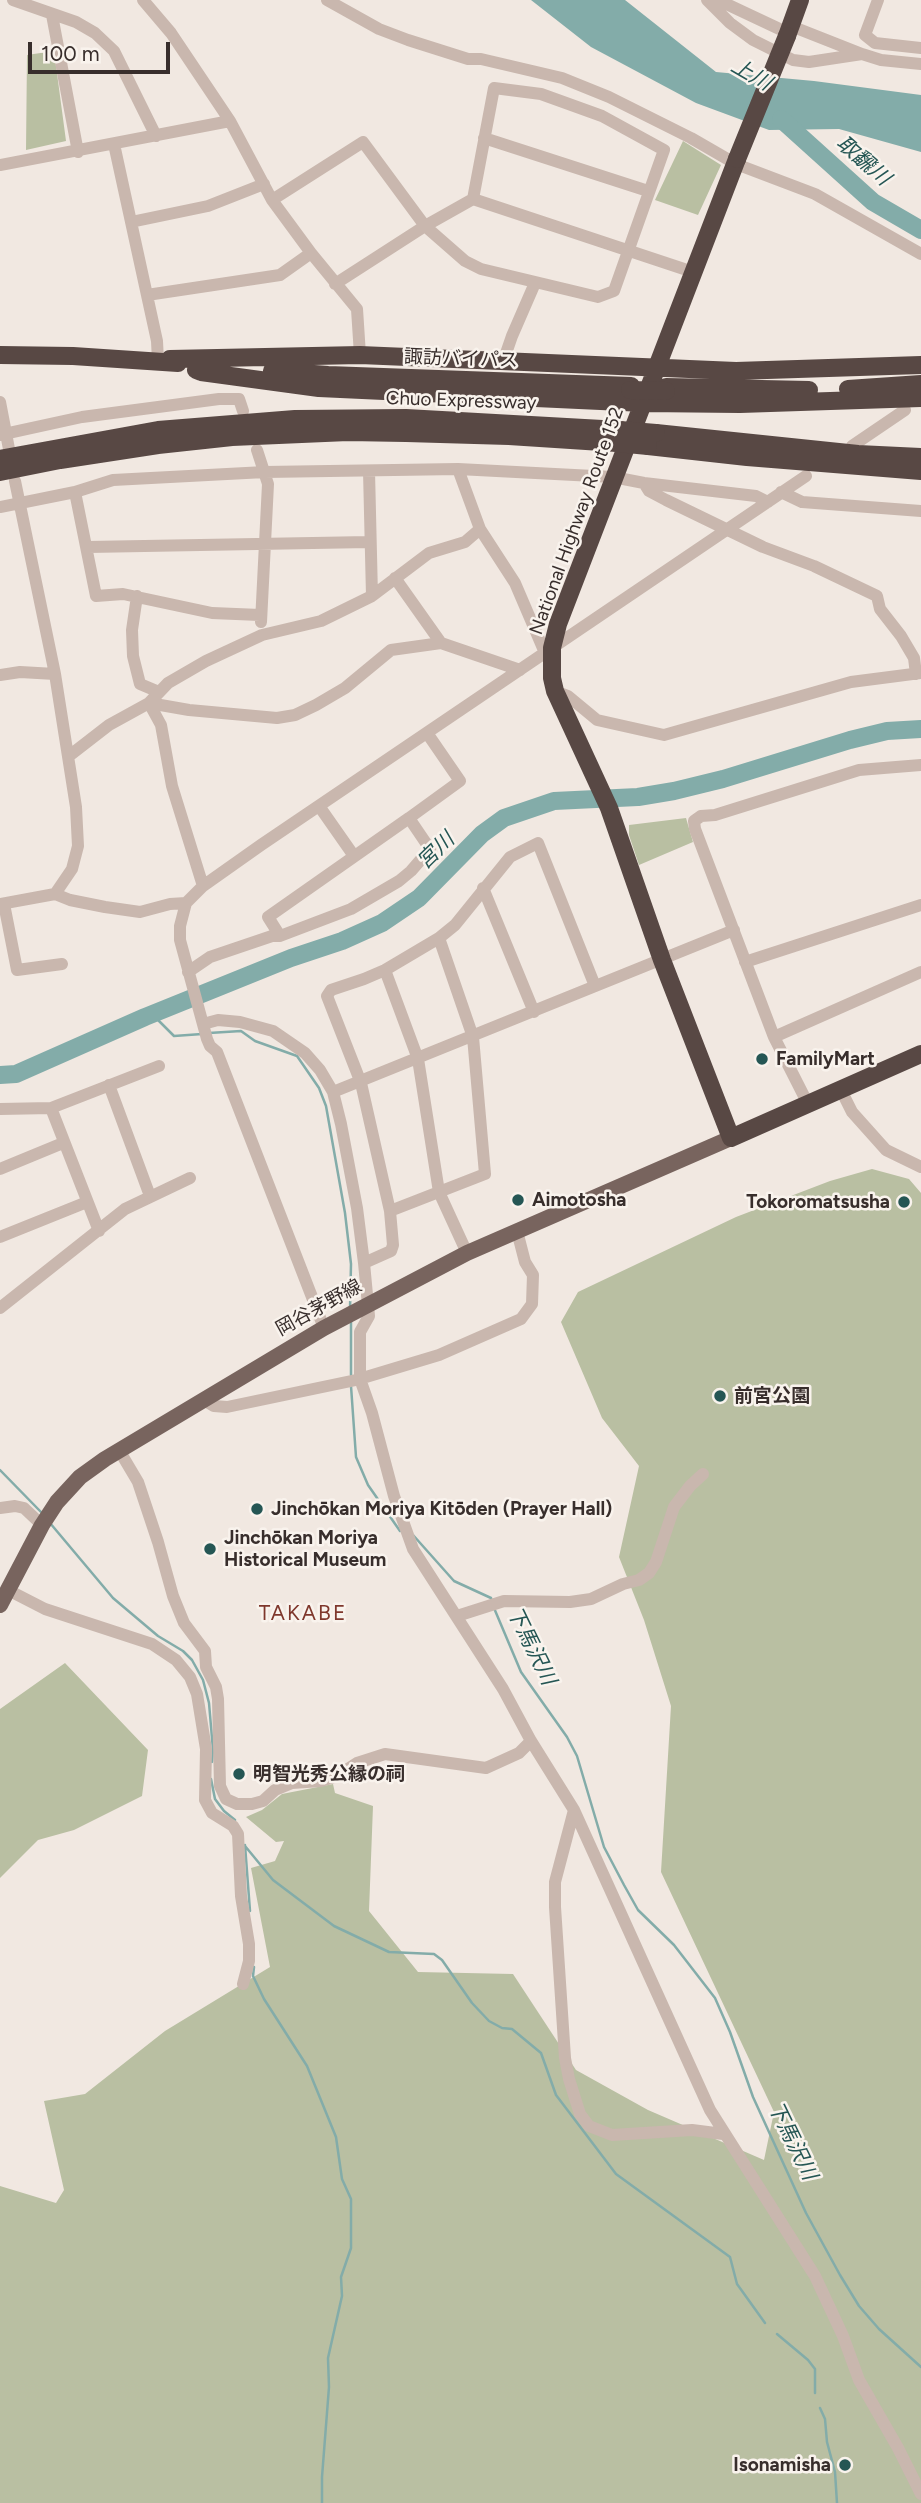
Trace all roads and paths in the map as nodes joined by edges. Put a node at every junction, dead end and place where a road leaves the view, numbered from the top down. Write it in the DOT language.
graph roads {
  1 [pos="13,0"];
  2 [pos="142,0"];
  3 [pos="327,0"];
  4 [pos="707,0"];
  5 [pos="718,0"];
  6 [pos="800,0"];
  7 [pos="878,0"];
  8 [pos="52,15"];
  9 [pos="788,32"];
  10 [pos="921,48"];
  11 [pos="862,54"];
  12 [pos="921,64"];
  13 [pos="230,121"];
  14 [pos="156,136"];
  15 [pos="484,138"];
  16 [pos="114,144"];
  17 [pos="78,152"];
  18 [pos="736,162"];
  19 [pos="0,165"];
  20 [pos="264,184"];
  21 [pos="648,191"];
  22 [pos="473,199"];
  23 [pos="272,200"];
  24 [pos="131,222"];
  25 [pos="425,226"];
  26 [pos="627,251"];
  27 [pos="311,253"];
  28 [pos="921,254"];
  29 [pos="693,272"];
  30 [pos="535,283"];
  31 [pos="335,284"];
  32 [pos="147,295"];
  33 [pos="0,355"];
  34 [pos="360,355"];
  35 [pos="0,362"];
  36 [pos="163,362"];
  37 [pos="503,362"];
  38 [pos="921,365"];
  39 [pos="656,366"];
  40 [pos="197,370"];
  41 [pos="921,386"];
  42 [pos="630,388"];
  43 [pos="921,398"];
  44 [pos="0,402"];
  45 [pos="644,402"];
  46 [pos="905,410"];
  47 [pos="243,411"];
  48 [pos="3,435"];
  49 [pos="619,437"];
  50 [pos="652,440"];
  51 [pos="852,446"];
  52 [pos="257,450"];
  53 [pos="4,454"];
  54 [pos="921,457"];
  55 [pos="458,469"];
  56 [pos="369,471"];
  57 [pos="921,471"];
  58 [pos="265,472"];
  59 [pos="806,476"];
  60 [pos="7,477"];
  61 [pos="613,477"];
  62 [pos="644,483"];
  63 [pos="75,492"];
  64 [pos="781,492"];
  65 [pos="768,502"];
  66 [pos="19,503"];
  67 [pos="0,507"];
  68 [pos="921,511"];
  69 [pos="480,529"];
  70 [pos="728,529"];
  71 [pos="369,542"];
  72 [pos="264,543"];
  73 [pos="88,547"];
  74 [pos="395,578"];
  75 [pos="137,596"];
  76 [pos="372,596"];
  77 [pos="260,615"];
  78 [pos="262,635"];
  79 [pos="441,643"];
  80 [pos="548,651"];
  81 [pos="520,670"];
  82 [pos="55,674"];
  83 [pos="919,674"];
  84 [pos="0,675"];
  85 [pos="555,691"];
  86 [pos="159,692"];
  87 [pos="149,703"];
  88 [pos="428,733"];
  89 [pos="69,757"];
  90 [pos="921,765"];
  91 [pos="319,806"];
  92 [pos="409,818"];
  93 [pos="354,856"];
  94 [pos="204,886"];
  95 [pos="483,888"];
  96 [pos="55,894"];
  97 [pos="186,903"];
  98 [pos="2,904"];
  99 [pos="921,905"];
  100 [pos="734,930"];
  101 [pos="279,936"];
  102 [pos="439,938"];
  103 [pos="662,960"];
  104 [pos="745,961"];
  105 [pos="62,964"];
  106 [pos="384,970"];
  107 [pos="921,972"];
  108 [pos="189,976"];
  109 [pos="596,986"];
  110 [pos="534,1012"];
  111 [pos="204,1027"];
  112 [pos="473,1037"];
  113 [pos="774,1037"];
  114 [pos="418,1059"];
  115 [pos="919,1060"];
  116 [pos="159,1066"];
  117 [pos="361,1083"];
  118 [pos="108,1085"];
  119 [pos="841,1090"];
  120 [pos="332,1093"];
  121 [pos="807,1104"];
  122 [pos="51,1108"];
  123 [pos="0,1109"];
  124 [pos="730,1138"];
  125 [pos="63,1143"];
  126 [pos="921,1167"];
  127 [pos="0,1169"];
  128 [pos="190,1178"];
  129 [pos="439,1192"];
  130 [pos="150,1196"];
  131 [pos="87,1202"];
  132 [pos="390,1211"];
  133 [pos="99,1231"];
  134 [pos="517,1231"];
  135 [pos="0,1237"];
  136 [pos="467,1253"];
  137 [pos="364,1263"];
  138 [pos="0,1308"];
  139 [pos="355,1311"];
  140 [pos="324,1328"];
  141 [pos="354,1380"];
  142 [pos="204,1400"];
  143 [pos="119,1450"];
  144 [pos="703,1474"];
  145 [pos="0,1508"];
  146 [pos="45,1520"];
  147 [pos="3,1596"];
  148 [pos="457,1616"];
  149 [pos="198,1672"];
  150 [pos="531,1741"];
  151 [pos="219,1806"];
  152 [pos="574,1810"];
  153 [pos="243,1984"];
  154 [pos="723,2134"];
  155 [pos="921,2494"];
  1 -- 8 [label="street"];
  2 -- 13 [label="street"];
  3 -- 18 [label="street"];
  4 -- 11 [label="street"];
  5 -- 9 [label="street"];
  6 -- 9 [label="highway, National Highway Route 152"];
  7 -- 10 [label="street"];
  8 -- 14 [label="street"];
  8 -- 17 [label="street"];
  9 -- 11 [label="street"];
  9 -- 18 [label="highway, National Highway Route 152, bridge"];
  11 -- 12 [label="street"];
  13 -- 14 [label="street"];
  13 -- 20 [label="street"];
  14 -- 16 [label="street"];
  15 -- 21 [label="street"];
  15 -- 21 [label="street"];
  15 -- 22 [label="street"];
  16 -- 17 [label="street"];
  16 -- 24 [label="street"];
  17 -- 19 [label="street"];
  18 -- 28 [label="street"];
  18 -- 29 [label="highway, National Highway Route 152"];
  20 -- 23 [label="street"];
  20 -- 24 [label="street"];
  21 -- 26 [label="street"];
  22 -- 25 [label="street"];
  22 -- 26 [label="street"];
  23 -- 25 [label="street"];
  23 -- 27 [label="street"];
  24 -- 32 [label="street"];
  25 -- 30 [label="street"];
  25 -- 31 [label="street"];
  26 -- 29 [label="street"];
  26 -- 30 [label="street"];
  27 -- 31 [label="street"];
  27 -- 32 [label="street"];
  29 -- 39 [label="highway, National Highway Route 152"];
  30 -- 37 [label="street"];
  31 -- 34 [label="street"];
  32 -- 36 [label="street"];
  33 -- 36 [label="highway, 諏訪バイパス"];
  34 -- 36 [label="highway"];
  34 -- 37 [label="highway"];
  35 -- 40 [label="highway, 諏訪バイパス"];
  36 -- 42 [label="highway, 諏訪バイパス"];
  37 -- 39 [label="highway"];
  38 -- 39 [label="highway"];
  39 -- 45 [label="highway, National Highway Route 152"];
  40 -- 42 [label="highway, 諏訪バイパス"];
  40 -- 45 [label="highway"];
  41 -- 42 [label="highway, 諏訪バイパス, bridge"];
  43 -- 45 [label="highway"];
  44 -- 48 [label="street"];
  45 -- 61 [label="highway, National Highway Route 152"];
  46 -- 51 [label="street"];
  47 -- 48 [label="street"];
  48 -- 53 [label="street"];
  49 -- 50 [label="highway, Chuo Expressway, bridge"];
  49 -- 53 [label="highway, Chuo Expressway"];
  49 -- 60 [label="highway, Chuo Expressway"];
  50 -- 54 [label="highway, Chuo Expressway"];
  50 -- 57 [label="highway, Chuo Expressway"];
  52 -- 58 [label="street"];
  55 -- 56 [label="street"];
  55 -- 61 [label="street"];
  55 -- 69 [label="street"];
  56 -- 58 [label="street"];
  56 -- 71 [label="street"];
  58 -- 63 [label="street"];
  58 -- 72 [label="street"];
  59 -- 64 [label="street"];
  60 -- 66 [label="street"];
  61 -- 62 [label="street"];
  61 -- 80 [label="highway, National Highway Route 152"];
  62 -- 65 [label="street"];
  62 -- 70 [label="street"];
  63 -- 66 [label="street"];
  63 -- 73 [label="street"];
  64 -- 65 [label="street"];
  64 -- 68 [label="street"];
  65 -- 70 [label="street"];
  66 -- 67 [label="street"];
  66 -- 82 [label="street"];
  69 -- 74 [label="street"];
  69 -- 80 [label="street"];
  70 -- 80 [label="street"];
  70 -- 83 [label="street"];
  71 -- 72 [label="street"];
  71 -- 76 [label="street"];
  72 -- 73 [label="street"];
  72 -- 77 [label="street"];
  73 -- 75 [label="street"];
  74 -- 76 [label="street"];
  74 -- 79 [label="street"];
  75 -- 77 [label="street"];
  75 -- 86 [label="street"];
  76 -- 78 [label="street"];
  77 -- 78 [label="street"];
  78 -- 86 [label="street"];
  79 -- 81 [label="street"];
  79 -- 87 [label="street"];
  80 -- 81 [label="street"];
  80 -- 85 [label="highway, National Highway Route 152"];
  81 -- 88 [label="street"];
  82 -- 84 [label="street"];
  82 -- 89 [label="street"];
  83 -- 85 [label="street"];
  85 -- 103 [label="highway, National Highway Route 152"];
  86 -- 87 [label="street"];
  87 -- 89 [label="street"];
  87 -- 94 [label="street"];
  88 -- 91 [label="street"];
  88 -- 92 [label="street"];
  89 -- 96 [label="street"];
  90 -- 100 [label="street"];
  91 -- 93 [label="street"];
  91 -- 94 [label="street"];
  92 -- 93 [label="street"];
  92 -- 101 [label="street"];
  93 -- 101 [label="street"];
  94 -- 97 [label="street"];
  95 -- 102 [label="street"];
  95 -- 109 [label="street"];
  95 -- 110 [label="street"];
  96 -- 97 [label="street"];
  96 -- 98 [label="street"];
  97 -- 108 [label="street"];
  98 -- 105 [label="street"];
  99 -- 104 [label="street"];
  100 -- 103 [label="street"];
  100 -- 104 [label="street"];
  101 -- 108 [label="street"];
  102 -- 106 [label="street"];
  102 -- 112 [label="street"];
  103 -- 109 [label="street"];
  103 -- 124 [label="highway, National Highway Route 152"];
  104 -- 113 [label="street"];
  106 -- 114 [label="street"];
  106 -- 117 [label="street"];
  107 -- 113 [label="street"];
  108 -- 111 [label="street"];
  109 -- 110 [label="street"];
  110 -- 112 [label="street"];
  111 -- 120 [label="street"];
  111 -- 140 [label="street"];
  112 -- 114 [label="street"];
  112 -- 129 [label="street"];
  113 -- 121 [label="street"];
  114 -- 117 [label="street"];
  114 -- 129 [label="street"];
  115 -- 119 [label="highway"];
  116 -- 118 [label="street"];
  117 -- 120 [label="street"];
  117 -- 132 [label="street"];
  118 -- 122 [label="street"];
  118 -- 130 [label="street"];
  119 -- 121 [label="highway"];
  119 -- 126 [label="street"];
  120 -- 137 [label="street"];
  121 -- 124 [label="highway"];
  122 -- 123 [label="street"];
  122 -- 125 [label="street"];
  124 -- 134 [label="main road, 岡谷茅野線"];
  125 -- 127 [label="street"];
  125 -- 131 [label="street"];
  128 -- 130 [label="street"];
  129 -- 132 [label="street"];
  129 -- 136 [label="street"];
  130 -- 133 [label="street"];
  131 -- 133 [label="street"];
  131 -- 135 [label="street"];
  132 -- 137 [label="street"];
  133 -- 138 [label="street"];
  134 -- 136 [label="main road, 岡谷茅野線"];
  134 -- 141 [label="street"];
  136 -- 139 [label="main road, 岡谷茅野線"];
  137 -- 139 [label="street"];
  139 -- 140 [label="main road, 岡谷茅野線"];
  139 -- 141 [label="street"];
  140 -- 142 [label="main road, 岡谷茅野線"];
  141 -- 142 [label="street"];
  141 -- 148 [label="street"];
  142 -- 143 [label="main road, 岡谷茅野線"];
  143 -- 146 [label="main road, 岡谷茅野線"];
  143 -- 149 [label="street"];
  144 -- 148 [label="street"];
  145 -- 146 [label="street"];
  146 -- 147 [label="main road, 岡谷茅野線"];
  147 -- 149 [label="street"];
  148 -- 150 [label="street"];
  149 -- 151 [label="street"];
  149 -- 151 [label="street"];
  150 -- 151 [label="street"];
  150 -- 152 [label="street"];
  151 -- 153 [label="street"];
  152 -- 154 [label="street"];
  152 -- 154 [label="street"];
  154 -- 155 [label="street"];
}
